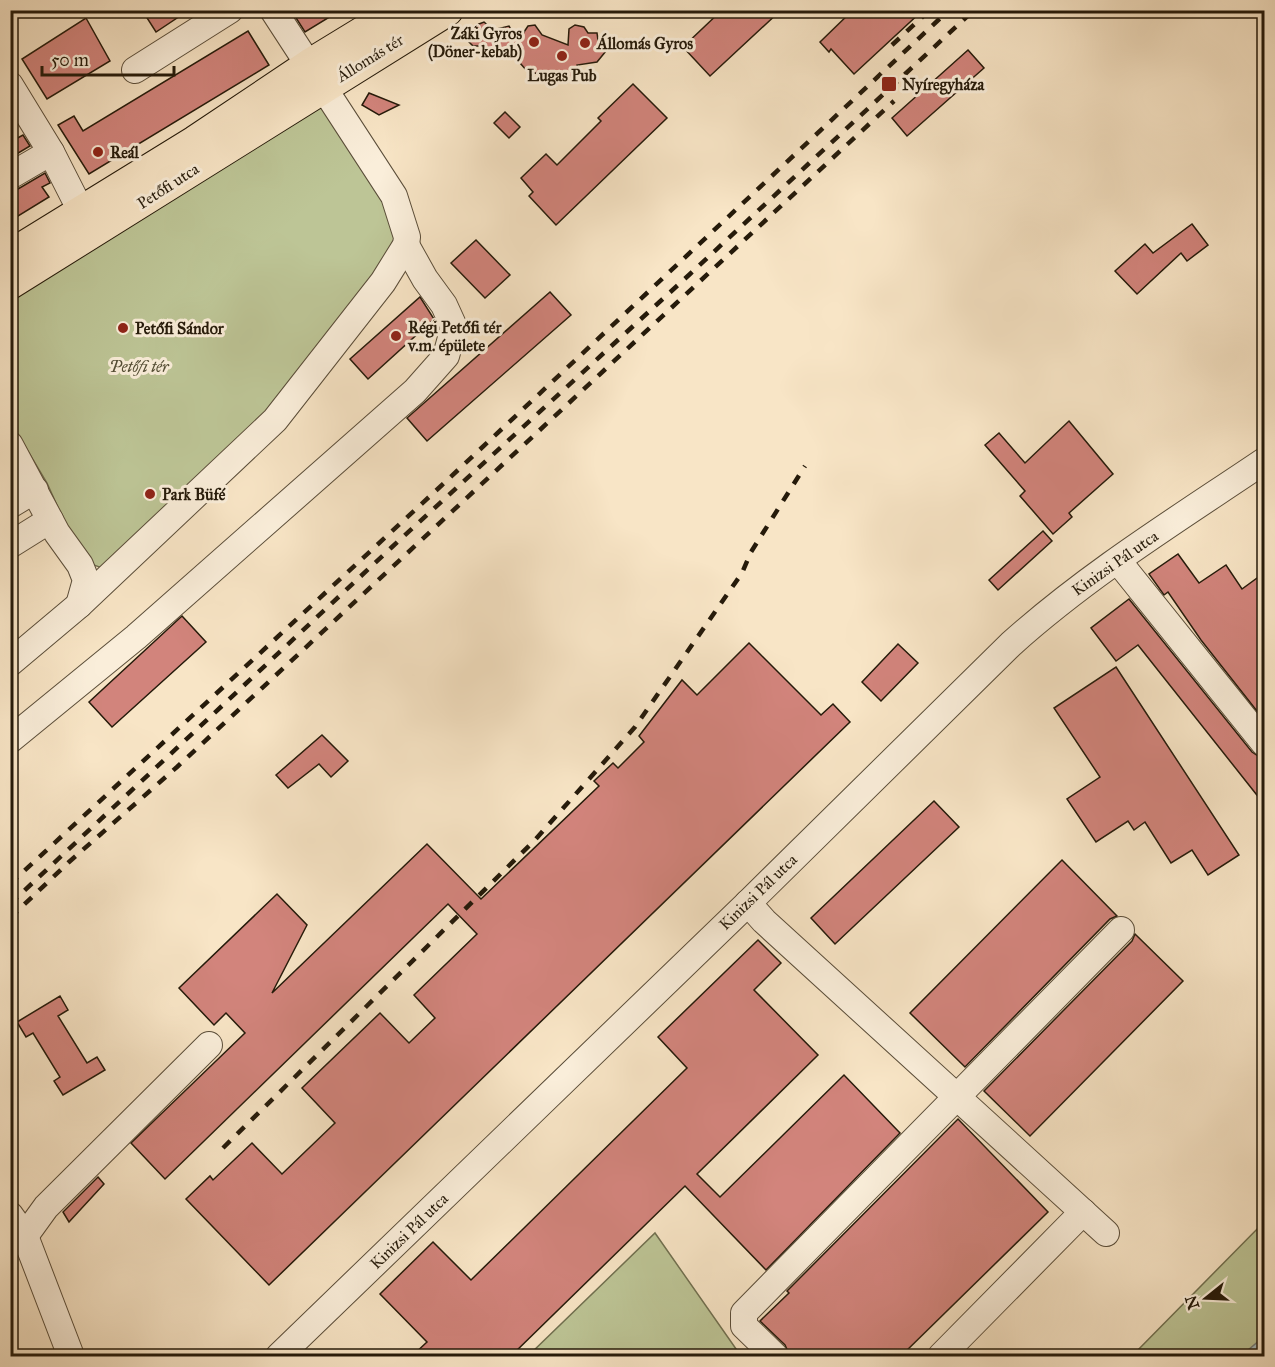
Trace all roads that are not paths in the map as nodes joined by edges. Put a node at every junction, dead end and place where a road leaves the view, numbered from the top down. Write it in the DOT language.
graph roads {
  1 [pos="230,10"];
  2 [pos="273,10"];
  3 [pos="400,10"];
  4 [pos="447,10"];
  5 [pos="135,70"];
  6 [pos="317,76"];
  7 [pos="10,85"];
  8 [pos="51,152"];
  9 [pos="10,176"];
  10 [pos="82,213"];
  11 [pos="406,244"];
  12 [pos="10,256"];
  13 [pos="10,283"];
  14 [pos="13,455"];
  15 [pos="1264,461"];
  16 [pos="35,490"];
  17 [pos="10,505"];
  18 [pos="50,520"];
  19 [pos="10,545"];
  20 [pos="1118,561"];
  21 [pos="80,564"];
  22 [pos="110,575"];
  23 [pos="79,604"];
  24 [pos="10,663"];
  25 [pos="10,740"];
  26 [pos="1264,743"];
  27 [pos="747,903"];
  28 [pos="1121,930"];
  29 [pos="209,1045"];
  30 [pos="958,1096"];
  31 [pos="1083,1212"];
  32 [pos="10,1215"];
  33 [pos="1106,1233"];
  34 [pos="25,1236"];
  35 [pos="71,1356"];
  36 [pos="279,1356"];
  37 [pos="775,1356"];
  38 [pos="941,1356"];
  1 -- 5 [label="street"];
  2 -- 6 [label="street"];
  3 -- 6 [label="main road, Állomás tér"];
  4 -- 6 [label="main road, Állomás tér"];
  6 -- 10 [label="main road, Petőfi utca"];
  6 -- 11 [label="street"];
  6 -- 13 [label="main road, Petőfi utca"];
  7 -- 8 [label="street"];
  8 -- 9 [label="street"];
  8 -- 10 [label="street"];
  10 -- 12 [label="main road, Petőfi utca"];
  11 -- 22 [label="street"];
  11 -- 25 [label="street"];
  14 -- 16 [label="street"];
  15 -- 20 [label="street, Kinizsi Pál utca"];
  16 -- 17 [label="street"];
  16 -- 18 [label="street"];
  18 -- 19 [label="street"];
  18 -- 21 [label="street"];
  20 -- 26 [label="street"];
  20 -- 27 [label="street, Kinizsi Pál utca"];
  21 -- 22 [label="street"];
  21 -- 23 [label="street"];
  22 -- 23 [label="street"];
  23 -- 24 [label="street"];
  27 -- 30 [label="street"];
  27 -- 36 [label="street, Kinizsi Pál utca"];
  28 -- 30 [label="street"];
  29 -- 34 [label="street"];
  30 -- 31 [label="street"];
  30 -- 37 [label="street"];
  31 -- 33 [label="street"];
  31 -- 38 [label="street"];
  32 -- 34 [label="street"];
  34 -- 35 [label="street"];
}
